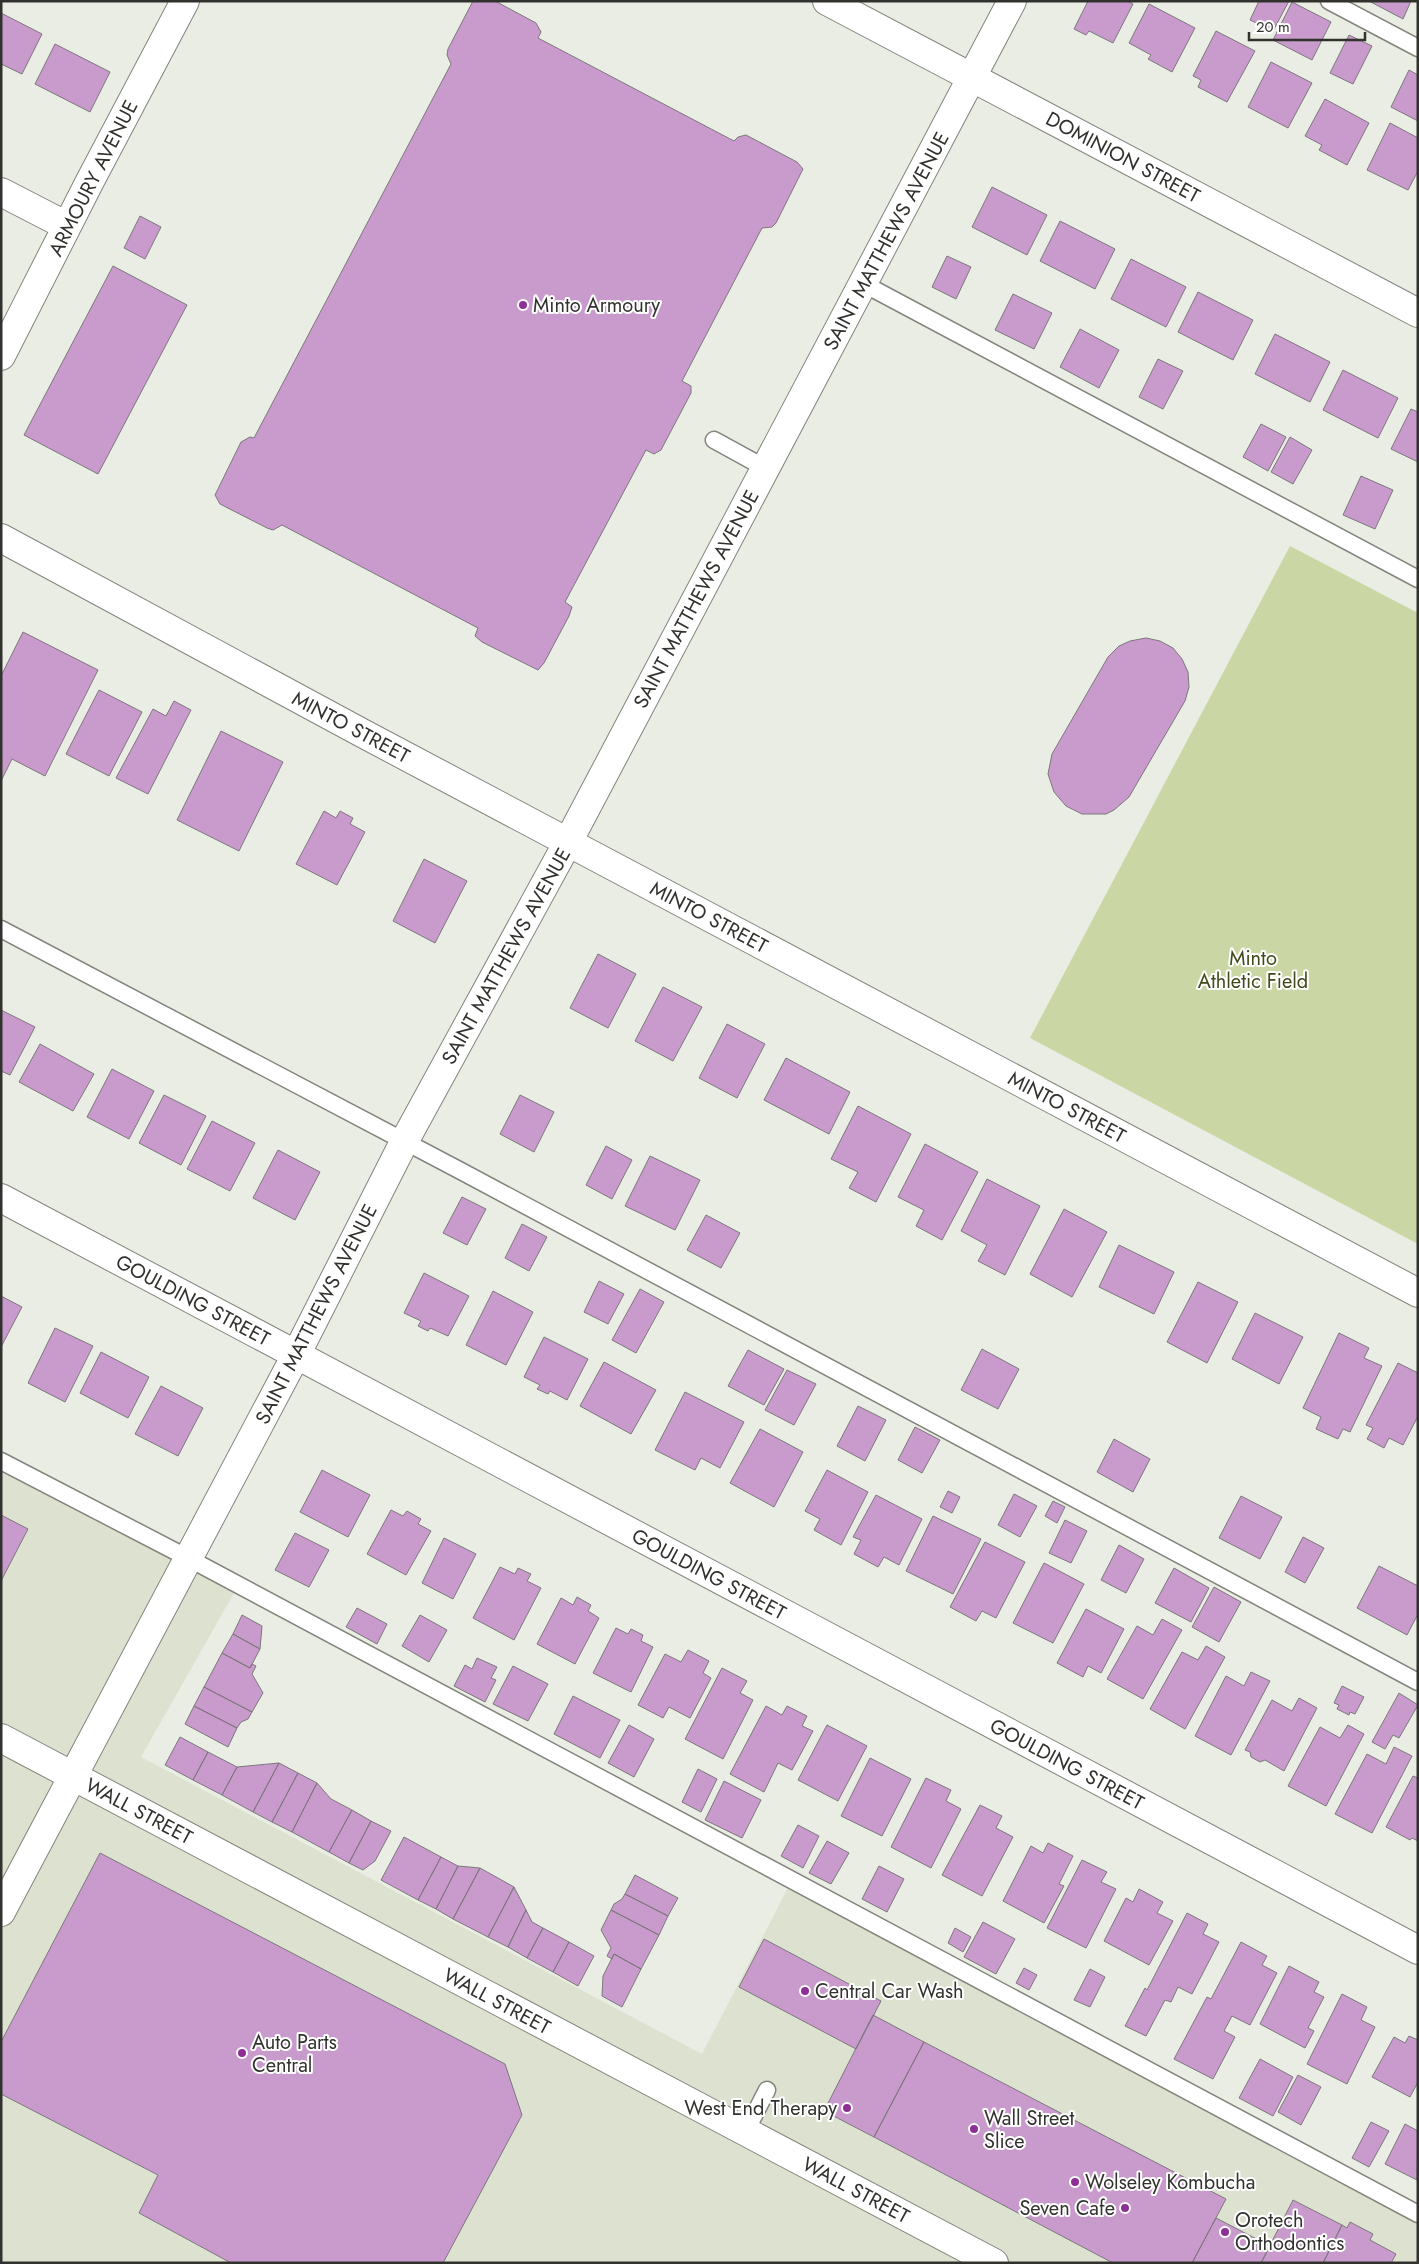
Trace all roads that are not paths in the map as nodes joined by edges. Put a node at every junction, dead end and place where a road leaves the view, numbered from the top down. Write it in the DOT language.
graph roads {
  1 [pos="185,1"];
  2 [pos="827,1"];
  3 [pos="1012,1"];
  4 [pos="1329,1"];
  5 [pos="1418,48"];
  6 [pos="972,77"];
  7 [pos="1,192"];
  8 [pos="67,226"];
  9 [pos="864,284"];
  10 [pos="1418,313"];
  11 [pos="1,356"];
  12 [pos="714,440"];
  13 [pos="765,468"];
  14 [pos="1,538"];
  15 [pos="1418,579"];
  16 [pos="568,842"];
  17 [pos="1,929"];
  18 [pos="404,1142"];
  19 [pos="1,1198"];
  20 [pos="1418,1293"];
  21 [pos="296,1354"];
  22 [pos="1,1461"];
  23 [pos="188,1558"];
  24 [pos="1418,1682"];
  25 [pos="1,1738"];
  26 [pos="72,1776"];
  27 [pos="1,1912"];
  28 [pos="1418,1950"];
  29 [pos="767,2090"];
  30 [pos="746,2131"];
  31 [pos="1418,2214"];
  32 [pos="994,2263"];
  1 -- 8 [label="street, ARMOURY AVENUE"];
  2 -- 6 [label="street, DOMINION STREET"];
  3 -- 6 [label="street, SAINT MATTHEWS AVENUE"];
  4 -- 5 [label="lane"];
  6 -- 9 [label="street, SAINT MATTHEWS AVENUE"];
  6 -- 10 [label="street, DOMINION STREET"];
  7 -- 8 [label="street"];
  8 -- 11 [label="street, ARMOURY AVENUE"];
  9 -- 13 [label="street, SAINT MATTHEWS AVENUE"];
  9 -- 15 [label="lane"];
  12 -- 13 [label="lane"];
  13 -- 16 [label="street, SAINT MATTHEWS AVENUE"];
  14 -- 16 [label="street, MINTO STREET"];
  16 -- 18 [label="street, SAINT MATTHEWS AVENUE"];
  16 -- 20 [label="street, MINTO STREET"];
  17 -- 18 [label="lane"];
  18 -- 21 [label="street, SAINT MATTHEWS AVENUE"];
  18 -- 24 [label="lane"];
  19 -- 21 [label="street, GOULDING STREET"];
  21 -- 23 [label="street, SAINT MATTHEWS AVENUE"];
  21 -- 28 [label="street, GOULDING STREET"];
  22 -- 23 [label="lane"];
  23 -- 26 [label="street, SAINT MATTHEWS AVENUE"];
  23 -- 31 [label="lane"];
  25 -- 26 [label="street, WALL STREET"];
  26 -- 27 [label="street, SAINT MATTHEWS AVENUE"];
  26 -- 30 [label="street, WALL STREET"];
  29 -- 30 [label="lane"];
  30 -- 32 [label="street, WALL STREET"];
}
